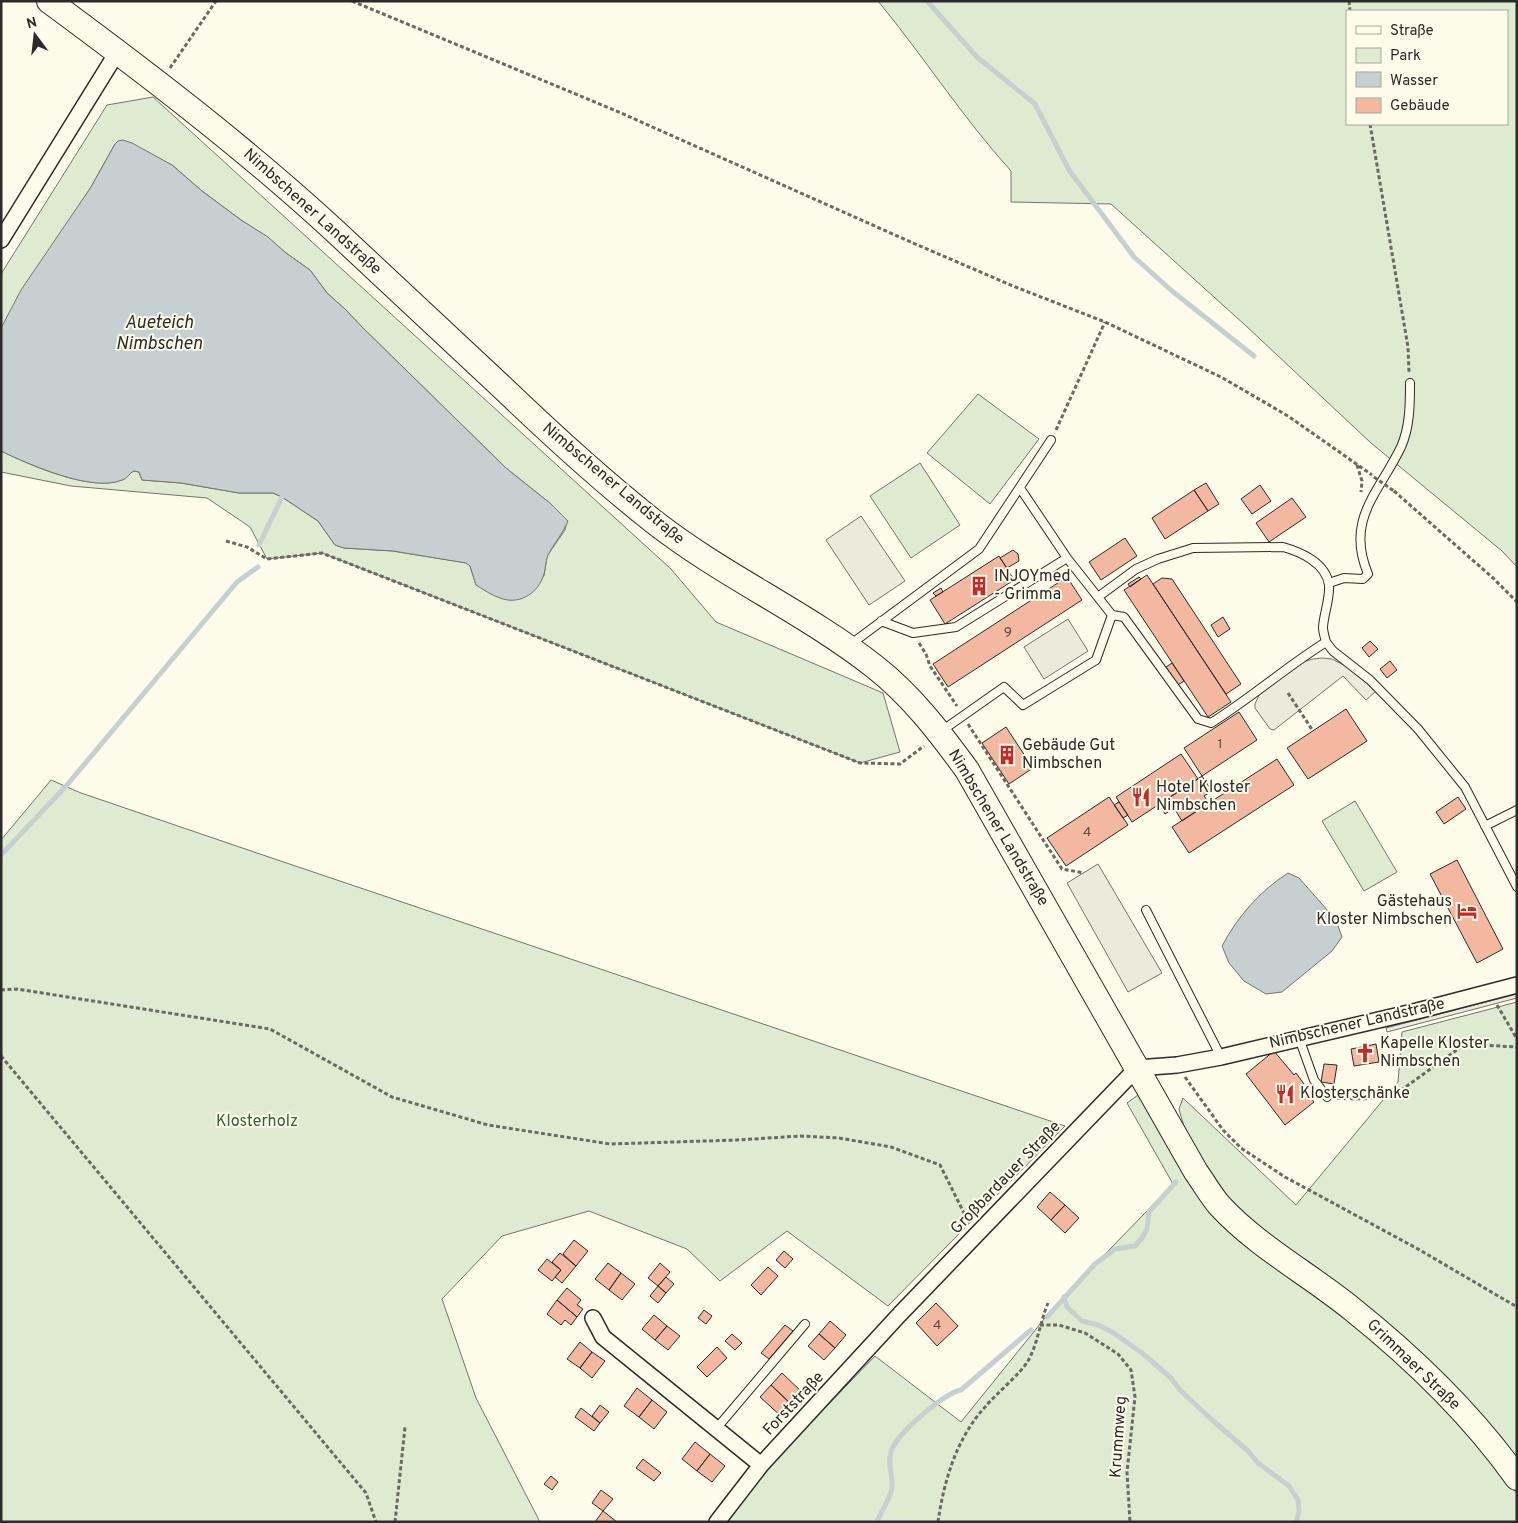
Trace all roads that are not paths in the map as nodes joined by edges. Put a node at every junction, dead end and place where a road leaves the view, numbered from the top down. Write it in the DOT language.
graph roads {
  1 [pos="49,1"];
  2 [pos="118,51"];
  3 [pos="1,240"];
  4 [pos="1410,383"];
  5 [pos="1051,440"];
  6 [pos="1020,488"];
  7 [pos="1068,558"];
  8 [pos="1329,583"];
  9 [pos="1098,597"];
  10 [pos="1112,615"];
  11 [pos="880,621"];
  12 [pos="1326,642"];
  13 [pos="847,647"];
  14 [pos="940,732"];
  15 [pos="1517,810"];
  16 [pos="1485,826"];
  17 [pos="1517,887"];
  18 [pos="1146,910"];
  19 [pos="1517,985"];
  20 [pos="1299,1038"];
  21 [pos="1221,1056"];
  22 [pos="1137,1068"];
  23 [pos="1326,1097"];
  24 [pos="1295,1267"];
  25 [pos="900,1314"];
  26 [pos="593,1318"];
  27 [pos="804,1324"];
  28 [pos="716,1429"];
  29 [pos="761,1465"];
  30 [pos="1517,1478"];
  31 [pos="718,1522"];
  1 -- 2 [label="main road, Nimbschener Landstraße"];
  2 -- 3 [label="street"];
  2 -- 13 [label="main road, Nimbschener Landstraße"];
  4 -- 8 [label="lane"];
  5 -- 6 [label="lane"];
  6 -- 7 [label="lane"];
  6 -- 11 [label="lane"];
  7 -- 9 [label="lane"];
  7 -- 11 [label="lane"];
  8 -- 9 [label="lane"];
  8 -- 12 [label="lane"];
  9 -- 10 [label="lane"];
  10 -- 12 [label="lane"];
  10 -- 14 [label="lane"];
  11 -- 13 [label="lane"];
  12 -- 16 [label="lane"];
  13 -- 14 [label="main road, Nimbschener Landstraße"];
  14 -- 22 [label="main road, Nimbschener Landstraße"];
  15 -- 16 [label="lane"];
  16 -- 17 [label="lane"];
  18 -- 21 [label="lane"];
  19 -- 20 [label="street, Nimbschener Landstraße"];
  20 -- 21 [label="street, Nimbschener Landstraße"];
  20 -- 23 [label="lane"];
  21 -- 22 [label="street, Nimbschener Landstraße"];
  22 -- 24 [label="main road, Nimbschener Landstraße"];
  22 -- 25 [label="street, Großbardauer Straße"];
  24 -- 30 [label="main road, Grimmaer Straße"];
  25 -- 29 [label="street, Forststraße"];
  26 -- 28 [label="street"];
  27 -- 28 [label="lane"];
  28 -- 29 [label="street"];
  29 -- 31 [label="street, Forststraße"];
}
